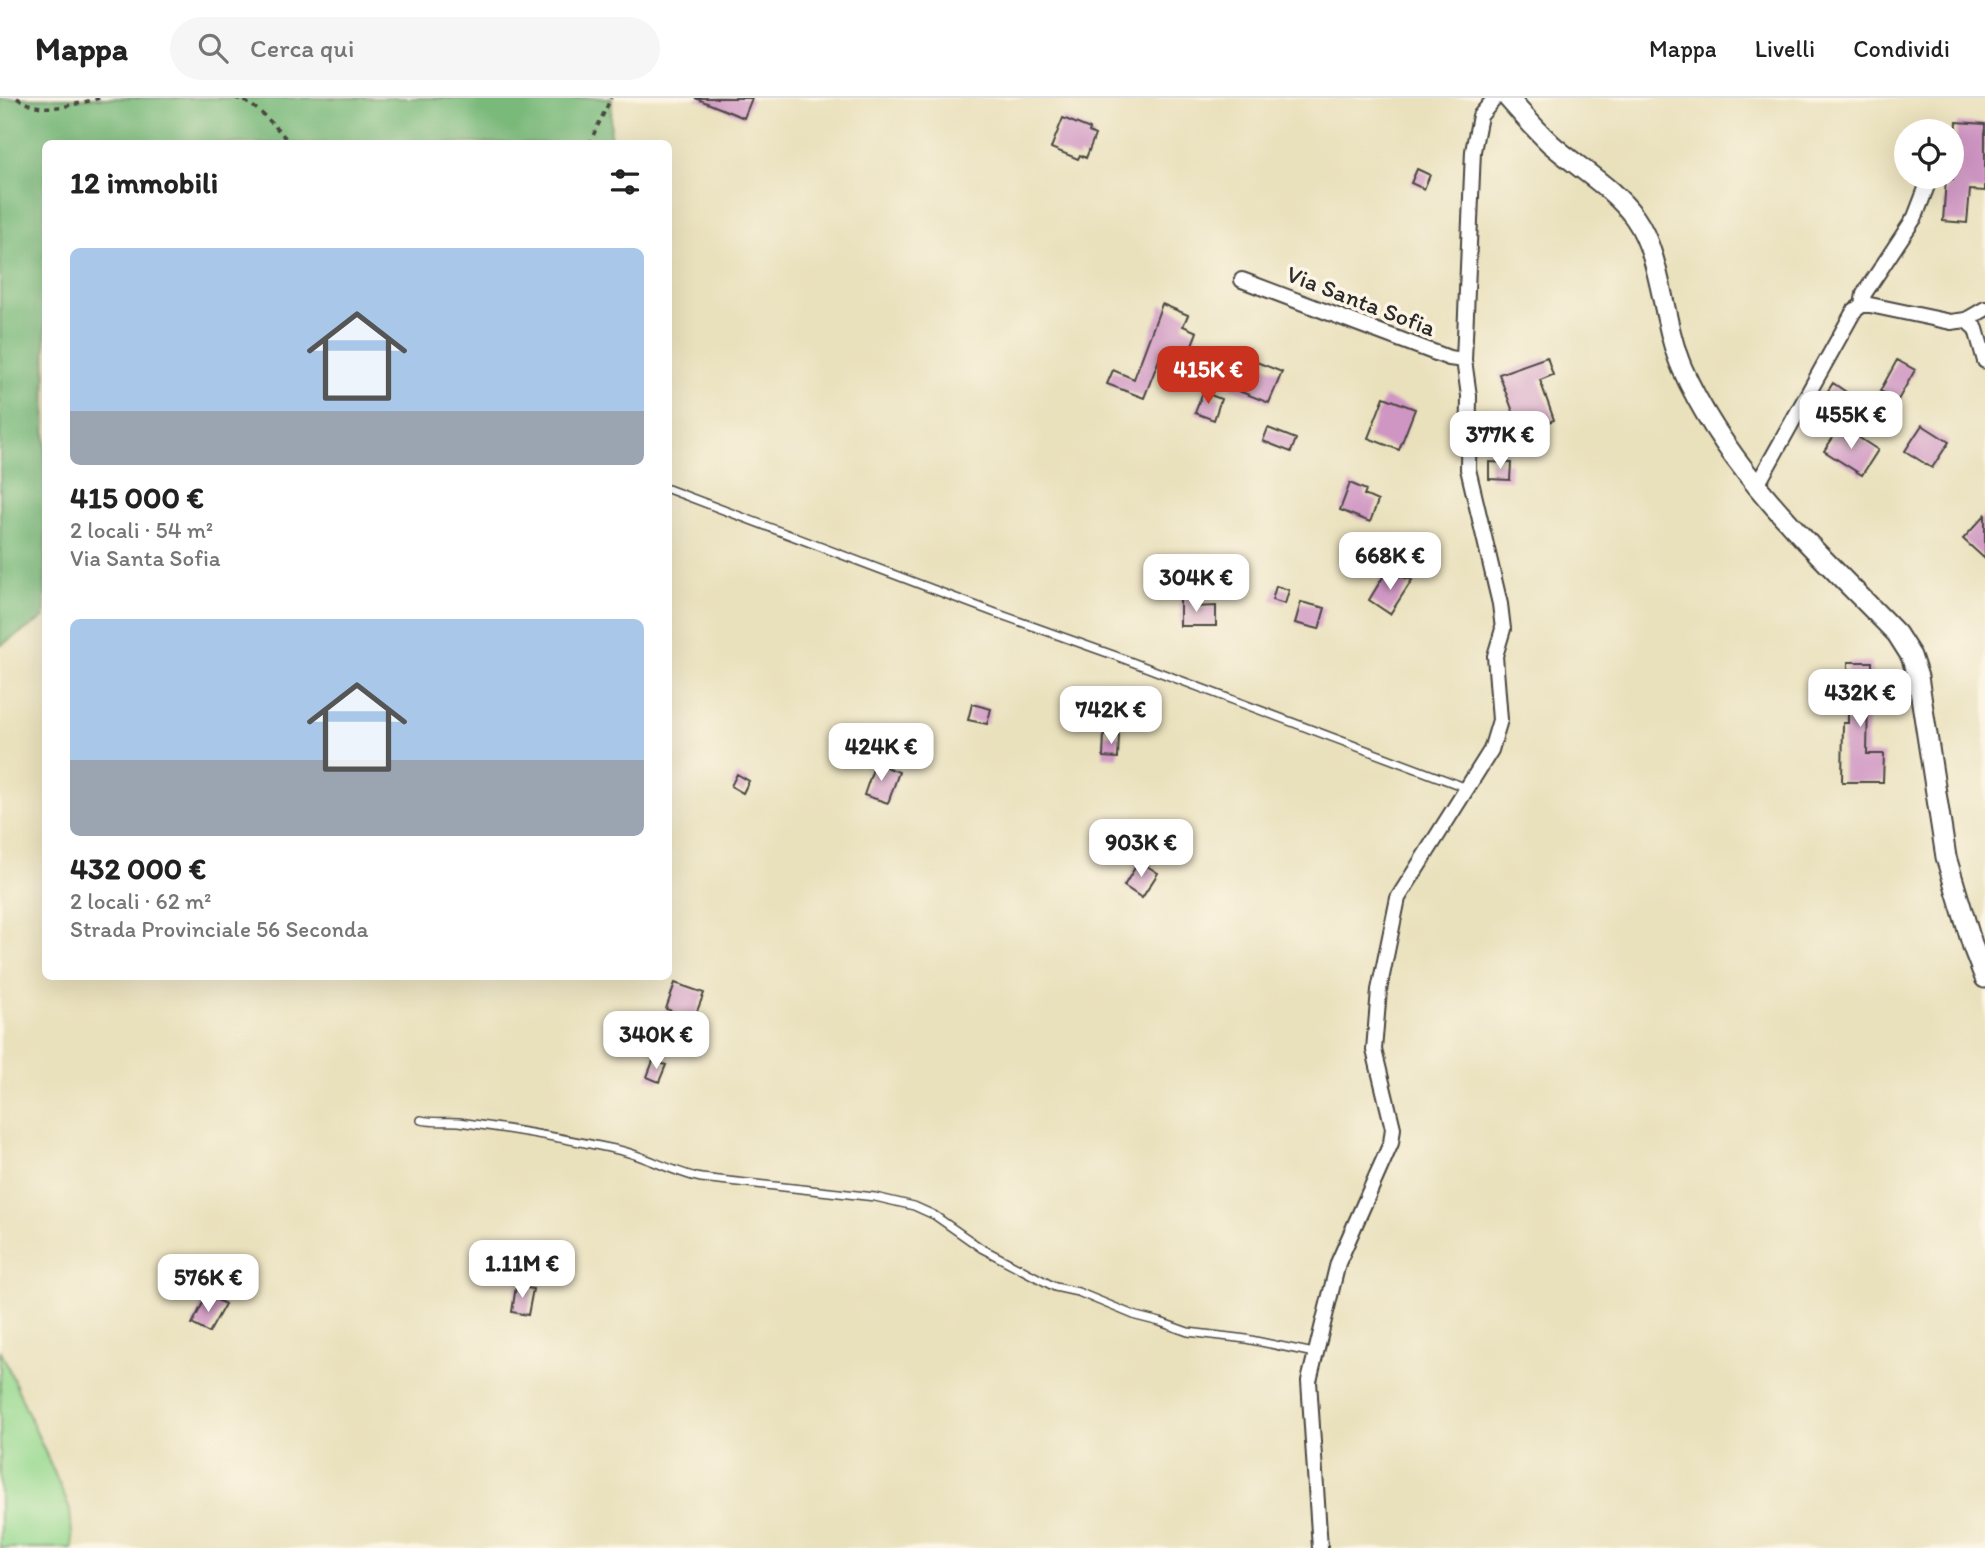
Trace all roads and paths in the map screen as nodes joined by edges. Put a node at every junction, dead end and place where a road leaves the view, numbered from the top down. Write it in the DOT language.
graph roads {
  1 [pos="17,98"];
  2 [pos="100,98"];
  3 [pos="235,98"];
  4 [pos="611,98"];
  5 [pos="1495,98"];
  6 [pos="1508,98"];
  7 [pos="287,140"];
  8 [pos="591,140"];
  9 [pos="1926,189"];
  10 [pos="1242,280"];
  11 [pos="1862,305"];
  12 [pos="1985,309"];
  13 [pos="1966,320"];
  14 [pos="1464,360"];
  15 [pos="1985,361"];
  16 [pos="1756,486"];
  17 [pos="672,491"];
  18 [pos="1468,788"];
  19 [pos="1985,978"];
  20 [pos="421,1120"];
  21 [pos="1314,1353"];
  22 [pos="1320,1548"];
  1 -- 2 [label="path"];
  3 -- 7 [label="path"];
  4 -- 8 [label="path"];
  5 -- 14 [label="street"];
  6 -- 16 [label="street"];
  9 -- 11 [label="street"];
  10 -- 14 [label="street, Via Santa Sofia"];
  11 -- 13 [label="street"];
  11 -- 16 [label="street"];
  12 -- 13 [label="street"];
  13 -- 15 [label="street"];
  14 -- 18 [label="street"];
  16 -- 19 [label="street"];
  17 -- 18 [label="lane"];
  18 -- 21 [label="street"];
  20 -- 21 [label="lane"];
  21 -- 22 [label="street"];
}
